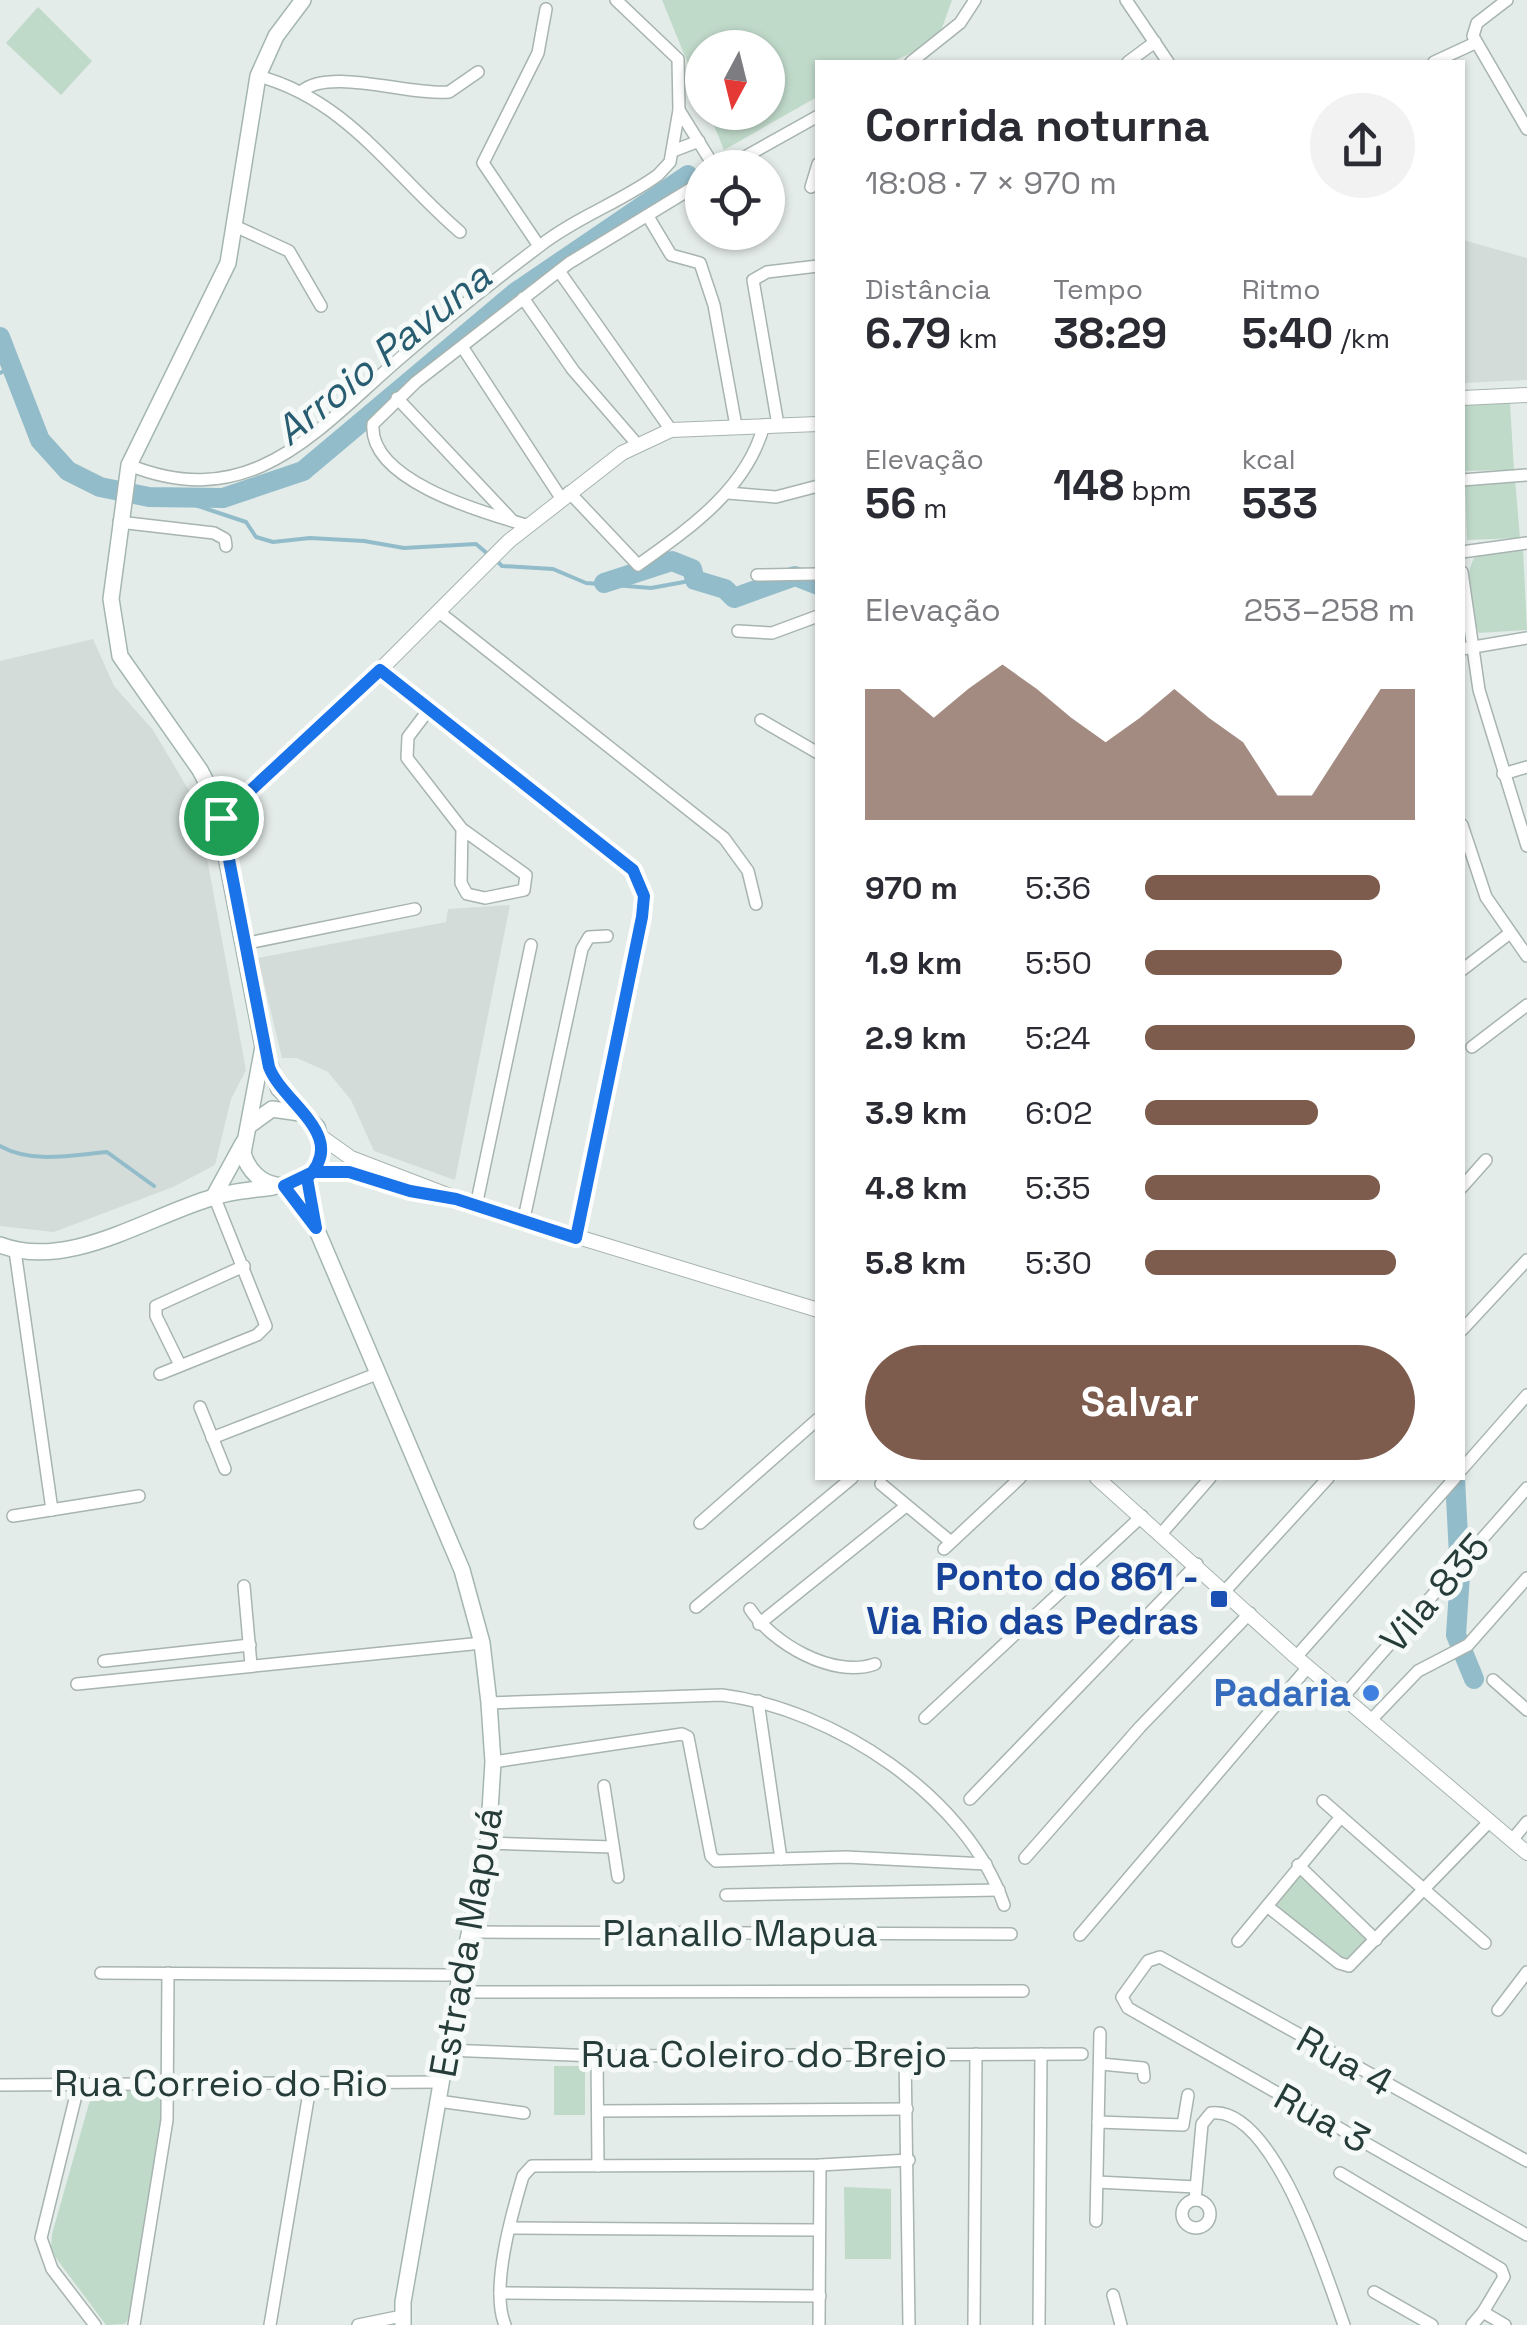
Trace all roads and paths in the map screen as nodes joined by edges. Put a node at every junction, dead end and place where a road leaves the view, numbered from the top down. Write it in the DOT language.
graph roads {
  1 [pos="303,0"];
  2 [pos="616,0"];
  3 [pos="975,0"];
  4 [pos="1126,0"];
  5 [pos="1507,0"];
  6 [pos="546,8"];
  7 [pos="1155,42"];
  8 [pos="1475,43"];
  9 [pos="914,60"];
  10 [pos="1131,60"];
  11 [pos="1167,60"];
  12 [pos="1438,60"];
  13 [pos="478,72"];
  14 [pos="258,76"];
  15 [pos="302,91"];
  16 [pos="679,110"];
  17 [pos="815,118"];
  18 [pos="1527,130"];
  19 [pos="699,140"];
  20 [pos="705,150"];
  21 [pos="757,150"];
  22 [pos="672,151"];
  23 [pos="815,173"];
  24 [pos="811,186"];
  25 [pos="685,194"];
  26 [pos="650,218"];
  27 [pos="237,227"];
  28 [pos="460,232"];
  29 [pos="539,246"];
  30 [pos="815,266"];
  31 [pos="558,271"];
  32 [pos="523,298"];
  33 [pos="321,306"];
  34 [pos="463,348"];
  35 [pos="1527,395"];
  36 [pos="398,398"];
  37 [pos="1465,398"];
  38 [pos="815,424"];
  39 [pos="771,425"];
  40 [pos="736,426"];
  41 [pos="672,430"];
  42 [pos="637,444"];
  43 [pos="128,468"];
  44 [pos="1527,475"];
  45 [pos="1465,480"];
  46 [pos="815,487"];
  47 [pos="728,493"];
  48 [pos="565,495"];
  49 [pos="119,519"];
  50 [pos="520,523"];
  51 [pos="1527,543"];
  52 [pos="226,546"];
  53 [pos="1465,552"];
  54 [pos="815,574"];
  55 [pos="758,575"];
  56 [pos="439,612"];
  57 [pos="1465,616"];
  58 [pos="815,617"];
  59 [pos="738,631"];
  60 [pos="1527,638"];
  61 [pos="1467,646"];
  62 [pos="380,670"];
  63 [pos="427,712"];
  64 [pos="761,720"];
  65 [pos="815,752"];
  66 [pos="1527,766"];
  67 [pos="1503,774"];
  68 [pos="221,818"];
  69 [pos="1524,825"];
  70 [pos="462,829"];
  71 [pos="1465,843"];
  72 [pos="1527,846"];
  73 [pos="756,904"];
  74 [pos="415,909"];
  75 [pos="1527,933"];
  76 [pos="607,936"];
  77 [pos="1512,937"];
  78 [pos="243,944"];
  79 [pos="532,944"];
  80 [pos="1527,956"];
  81 [pos="1465,968"];
  82 [pos="1527,1006"];
  83 [pos="1472,1047"];
  84 [pos="263,1048"];
  85 [pos="304,1114"];
  86 [pos="245,1136"];
  87 [pos="320,1136"];
  88 [pos="1486,1160"];
  89 [pos="310,1175"];
  90 [pos="1465,1184"];
  91 [pos="280,1186"];
  92 [pos="214,1196"];
  93 [pos="456,1199"];
  94 [pos="476,1206"];
  95 [pos="523,1222"];
  96 [pos="316,1228"];
  97 [pos="576,1238"];
  98 [pos="8,1248"];
  99 [pos="1527,1260"];
  100 [pos="244,1266"];
  101 [pos="815,1309"];
  102 [pos="1465,1327"];
  103 [pos="180,1365"];
  104 [pos="379,1373"];
  105 [pos="160,1374"];
  106 [pos="1527,1395"];
  107 [pos="200,1406"];
  108 [pos="815,1422"];
  109 [pos="212,1438"];
  110 [pos="1466,1466"];
  111 [pos="225,1469"];
  112 [pos="850,1480"];
  113 [pos="1011,1480"];
  114 [pos="1099,1480"];
  115 [pos="1208,1480"];
  116 [pos="1326,1480"];
  117 [pos="1451,1482"];
  118 [pos="881,1484"];
  119 [pos="1527,1488"];
  120 [pos="139,1496"];
  121 [pos="906,1506"];
  122 [pos="52,1510"];
  123 [pos="12,1516"];
  124 [pos="1142,1516"];
  125 [pos="700,1523"];
  126 [pos="1161,1534"];
  127 [pos="1196,1564"];
  128 [pos="1527,1578"];
  129 [pos="244,1586"];
  130 [pos="1226,1592"];
  131 [pos="696,1607"];
  132 [pos="750,1609"];
  133 [pos="1250,1613"];
  134 [pos="760,1624"];
  135 [pos="482,1643"];
  136 [pos="250,1645"];
  137 [pos="104,1661"];
  138 [pos="1302,1662"];
  139 [pos="875,1664"];
  140 [pos="251,1665"];
  141 [pos="1493,1680"];
  142 [pos="76,1684"];
  143 [pos="1343,1698"];
  144 [pos="758,1701"];
  145 [pos="489,1703"];
  146 [pos="1527,1710"];
  147 [pos="925,1718"];
  148 [pos="1370,1721"];
  149 [pos="493,1762"];
  150 [pos="604,1786"];
  151 [pos="970,1799"];
  152 [pos="1323,1801"];
  153 [pos="1340,1818"];
  154 [pos="1490,1821"];
  155 [pos="1527,1822"];
  156 [pos="1512,1840"];
  157 [pos="488,1843"];
  158 [pos="612,1847"];
  159 [pos="1527,1853"];
  160 [pos="1026,1858"];
  161 [pos="781,1859"];
  162 [pos="986,1864"];
  163 [pos="1298,1866"];
  164 [pos="618,1877"];
  165 [pos="1424,1888"];
  166 [pos="999,1890"];
  167 [pos="726,1895"];
  168 [pos="1004,1906"];
  169 [pos="1266,1906"];
  170 [pos="469,1932"];
  171 [pos="1011,1934"];
  172 [pos="1080,1936"];
  173 [pos="1376,1940"];
  174 [pos="1238,1941"];
  175 [pos="1485,1943"];
  176 [pos="1527,1972"];
  177 [pos="102,1973"];
  178 [pos="168,1973"];
  179 [pos="448,1975"];
  180 [pos="1022,1991"];
  181 [pos="457,1992"];
  182 [pos="1122,1998"];
  183 [pos="1498,2010"];
  184 [pos="1100,2033"];
  185 [pos="446,2050"];
  186 [pos="905,2054"];
  187 [pos="976,2054"];
  188 [pos="1041,2054"];
  189 [pos="1082,2054"];
  190 [pos="597,2056"];
  191 [pos="1101,2064"];
  192 [pos="1144,2077"];
  193 [pos="310,2081"];
  194 [pos="441,2082"];
  195 [pos="79,2083"];
  196 [pos="170,2083"];
  197 [pos="0,2085"];
  198 [pos="1188,2095"];
  199 [pos="438,2102"];
  200 [pos="908,2109"];
  201 [pos="599,2111"];
  202 [pos="524,2113"];
  203 [pos="1098,2122"];
  204 [pos="910,2160"];
  205 [pos="1527,2161"];
  206 [pos="598,2166"];
  207 [pos="820,2166"];
  208 [pos="1340,2173"];
  209 [pos="1097,2182"];
  210 [pos="1096,2221"];
  211 [pos="512,2228"];
  212 [pos="820,2230"];
  213 [pos="1527,2235"];
  214 [pos="1374,2292"];
  215 [pos="500,2293"];
  216 [pos="1113,2295"];
  217 [pos="820,2296"];
  218 [pos="1483,2312"];
  219 [pos="403,2320"];
  220 [pos="1125,2323"];
  221 [pos="95,2325"];
  222 [pos="134,2325"];
  223 [pos="270,2325"];
  224 [pos="358,2325"];
  225 [pos="505,2325"];
  226 [pos="819,2325"];
  227 [pos="909,2325"];
  228 [pos="974,2325"];
  229 [pos="1039,2325"];
  230 [pos="1344,2325"];
  231 [pos="1432,2325"];
  232 [pos="1472,2325"];
  233 [pos="1504,2325"];
  1 -- 14 [label="main road"];
  2 -- 16 [label="street"];
  3 -- 9 [label="street"];
  4 -- 7 [label="street"];
  5 -- 8 [label="street"];
  6 -- 29 [label="street"];
  7 -- 10 [label="street"];
  7 -- 11 [label="street"];
  8 -- 12 [label="street"];
  8 -- 18 [label="street"];
  13 -- 15 [label="street"];
  14 -- 15 [label="street"];
  14 -- 27 [label="main road"];
  15 -- 28 [label="street"];
  16 -- 19 [label="street"];
  16 -- 22 [label="street"];
  17 -- 21 [label="street"];
  19 -- 20 [label="street"];
  19 -- 22 [label="street"];
  22 -- 29 [label="street"];
  23 -- 24 [label="street"];
  25 -- 26 [label="street"];
  26 -- 31 [label="street"];
  26 -- 40 [label="street"];
  27 -- 33 [label="street"];
  27 -- 43 [label="main road"];
  29 -- 43 [label="street"];
  30 -- 39 [label="street"];
  31 -- 32 [label="street"];
  31 -- 41 [label="street"];
  32 -- 34 [label="street"];
  32 -- 42 [label="street"];
  34 -- 36 [label="street"];
  34 -- 48 [label="street"];
  35 -- 37 [label="street"];
  36 -- 50 [label="street"];
  36 -- 50 [label="street"];
  38 -- 39 [label="street"];
  39 -- 40 [label="street"];
  39 -- 47 [label="street"];
  40 -- 41 [label="street"];
  41 -- 42 [label="street"];
  42 -- 48 [label="street"];
  43 -- 49 [label="main road"];
  44 -- 45 [label="street"];
  46 -- 47 [label="street"];
  47 -- 48 [label="street"];
  48 -- 50 [label="street"];
  49 -- 52 [label="street"];
  49 -- 68 [label="main road"];
  50 -- 56 [label="street"];
  51 -- 53 [label="street"];
  54 -- 55 [label="street"];
  56 -- 62 [label="street"];
  56 -- 73 [label="street"];
  57 -- 61 [label="street"];
  58 -- 59 [label="street"];
  60 -- 61 [label="street"];
  61 -- 67 [label="street"];
  62 -- 63 [label="street"];
  62 -- 68 [label="street"];
  63 -- 70 [label="street"];
  63 -- 97 [label="street"];
  64 -- 65 [label="street"];
  66 -- 67 [label="street"];
  67 -- 69 [label="street"];
  68 -- 78 [label="main road"];
  69 -- 72 [label="street"];
  70 -- 70 [label="street"];
  71 -- 77 [label="street"];
  74 -- 78 [label="street"];
  75 -- 77 [label="street"];
  76 -- 95 [label="street"];
  77 -- 80 [label="street"];
  77 -- 81 [label="street"];
  78 -- 84 [label="main road"];
  79 -- 94 [label="street"];
  82 -- 83 [label="street"];
  84 -- 85 [label="main road"];
  84 -- 86 [label="main road"];
  85 -- 86 [label="main road"];
  85 -- 87 [label="main road"];
  86 -- 91 [label="main road"];
  86 -- 92 [label="main road"];
  87 -- 89 [label="main road"];
  87 -- 93 [label="street"];
  88 -- 90 [label="street"];
  89 -- 91 [label="main road"];
  89 -- 93 [label="street"];
  89 -- 96 [label="main road, Estrada Mapuá"];
  91 -- 92 [label="main road"];
  91 -- 96 [label="main road, Estrada Mapuá"];
  92 -- 98 [label="main road"];
  92 -- 100 [label="street"];
  93 -- 94 [label="street"];
  94 -- 95 [label="street"];
  95 -- 97 [label="street"];
  96 -- 104 [label="main road, Estrada Mapuá"];
  97 -- 101 [label="street"];
  98 -- 122 [label="street"];
  99 -- 102 [label="street"];
  100 -- 103 [label="street"];
  100 -- 103 [label="street"];
  103 -- 105 [label="street"];
  104 -- 109 [label="street"];
  104 -- 135 [label="main road, Estrada Mapuá"];
  106 -- 110 [label="street"];
  107 -- 109 [label="street"];
  108 -- 125 [label="street"];
  109 -- 111 [label="street"];
  112 -- 131 [label="street"];
  113 -- 121 [label="street"];
  114 -- 124 [label="street"];
  115 -- 126 [label="street"];
  116 -- 130 [label="street"];
  117 -- 138 [label="street"];
  118 -- 121 [label="street"];
  119 -- 143 [label="street, Vila 835"];
  120 -- 122 [label="street"];
  121 -- 134 [label="street"];
  122 -- 123 [label="street"];
  124 -- 126 [label="street"];
  124 -- 147 [label="street"];
  126 -- 127 [label="street"];
  127 -- 130 [label="street"];
  127 -- 151 [label="street"];
  128 -- 148 [label="street"];
  129 -- 136 [label="street"];
  130 -- 133 [label="street"];
  132 -- 134 [label="street"];
  133 -- 138 [label="street"];
  133 -- 160 [label="street"];
  134 -- 139 [label="street"];
  135 -- 140 [label="street"];
  135 -- 145 [label="main road, Estrada Mapuá"];
  136 -- 137 [label="street"];
  136 -- 140 [label="street"];
  138 -- 143 [label="street"];
  138 -- 172 [label="street"];
  140 -- 142 [label="street"];
  141 -- 146 [label="street"];
  143 -- 148 [label="street"];
  144 -- 145 [label="street"];
  144 -- 161 [label="street"];
  144 -- 162 [label="street"];
  145 -- 149 [label="main road, Estrada Mapuá"];
  148 -- 154 [label="street"];
  149 -- 157 [label="main road, Estrada Mapuá"];
  149 -- 161 [label="street"];
  150 -- 158 [label="street"];
  152 -- 153 [label="street"];
  153 -- 163 [label="street"];
  153 -- 165 [label="street"];
  154 -- 156 [label="street"];
  154 -- 165 [label="street"];
  155 -- 156 [label="street"];
  156 -- 159 [label="street"];
  157 -- 158 [label="street"];
  157 -- 170 [label="main road, Estrada Mapuá"];
  158 -- 164 [label="street"];
  161 -- 162 [label="street"];
  162 -- 166 [label="street"];
  163 -- 169 [label="street"];
  163 -- 173 [label="street"];
  165 -- 173 [label="street"];
  165 -- 175 [label="street"];
  166 -- 167 [label="street"];
  166 -- 168 [label="street"];
  169 -- 173 [label="street"];
  169 -- 174 [label="street"];
  170 -- 171 [label="street, Planallo Mapua"];
  170 -- 181 [label="main road, Estrada Mapuá"];
  176 -- 183 [label="street"];
  177 -- 178 [label="street"];
  178 -- 179 [label="street"];
  178 -- 196 [label="street"];
  180 -- 181 [label="street"];
  181 -- 185 [label="main road, Estrada Mapuá"];
  182 -- 205 [label="street, Rua 4"];
  182 -- 213 [label="street, Rua 3"];
  184 -- 191 [label="street"];
  185 -- 190 [label="street, Rua Coleiro do Brejo"];
  185 -- 194 [label="main road, Estrada Mapuá"];
  186 -- 187 [label="street, Rua Coleiro do Brejo"];
  186 -- 190 [label="street, Rua Coleiro do Brejo"];
  186 -- 200 [label="street"];
  187 -- 188 [label="street, Rua Coleiro do Brejo"];
  187 -- 228 [label="street"];
  188 -- 189 [label="street, Rua Coleiro do Brejo"];
  188 -- 229 [label="street"];
  190 -- 201 [label="street"];
  191 -- 192 [label="street"];
  191 -- 203 [label="street"];
  193 -- 194 [label="street, Rua Correio do Rio"];
  193 -- 196 [label="street, Rua Correio do Rio"];
  193 -- 223 [label="street"];
  194 -- 199 [label="main road, Estrada Mapuá"];
  195 -- 196 [label="street, Rua Correio do Rio"];
  195 -- 197 [label="street, Rua Correio do Rio"];
  195 -- 221 [label="street"];
  196 -- 222 [label="street"];
  198 -- 203 [label="street"];
  199 -- 202 [label="street"];
  199 -- 219 [label="main road, Estrada Mapuá"];
  200 -- 201 [label="street"];
  200 -- 204 [label="street"];
  201 -- 206 [label="street"];
  203 -- 209 [label="street"];
  204 -- 207 [label="street"];
  204 -- 227 [label="street"];
  206 -- 207 [label="street"];
  206 -- 211 [label="street"];
  207 -- 212 [label="street"];
  208 -- 218 [label="street"];
  209 -- 210 [label="street"];
  209 -- 230 [label="street"];
  211 -- 212 [label="street"];
  211 -- 215 [label="street"];
  212 -- 217 [label="street"];
  214 -- 231 [label="street"];
  215 -- 217 [label="street"];
  215 -- 225 [label="street"];
  216 -- 220 [label="street"];
  217 -- 226 [label="street"];
  218 -- 232 [label="street"];
  218 -- 233 [label="street"];
  219 -- 224 [label="street"];
}
